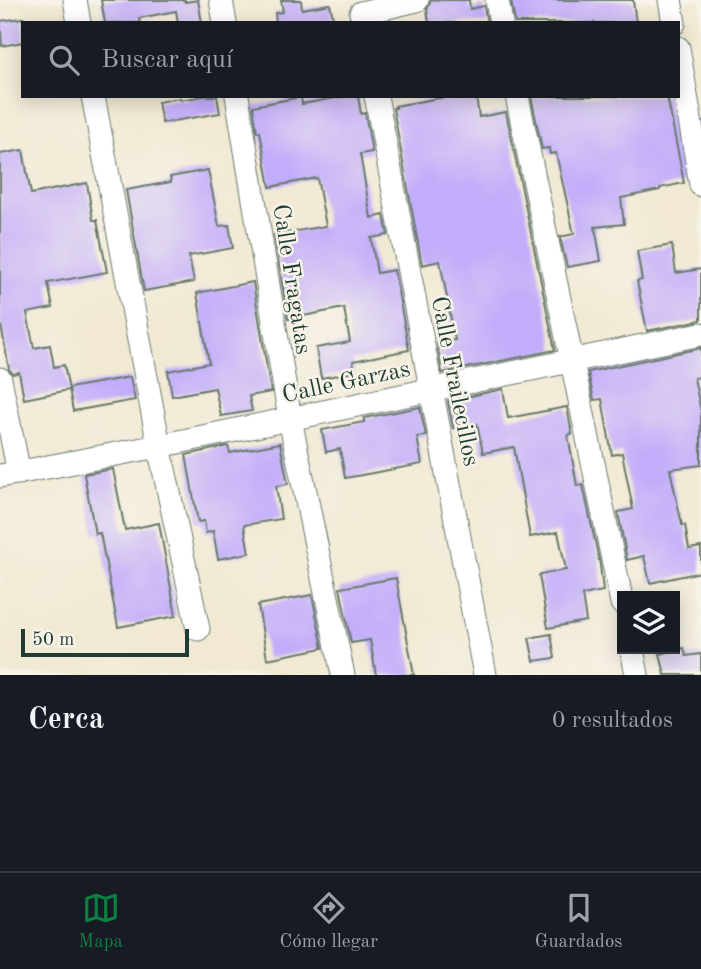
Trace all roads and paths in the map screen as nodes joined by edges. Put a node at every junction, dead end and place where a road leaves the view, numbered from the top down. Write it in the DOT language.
graph roads {
  1 [pos="75,0"];
  2 [pos="221,0"];
  3 [pos="417,0"];
  4 [pos="497,0"];
  5 [pos="670,0"];
  6 [pos="360,12"];
  7 [pos="79,21"];
  8 [pos="225,21"];
  9 [pos="501,21"];
  10 [pos="674,21"];
  11 [pos="680,60"];
  12 [pos="93,98"];
  13 [pos="237,98"];
  14 [pos="376,98"];
  15 [pos="517,98"];
  16 [pos="701,185"];
  17 [pos="701,334"];
  18 [pos="571,362"];
  19 [pos="0,379"];
  20 [pos="431,390"];
  21 [pos="290,419"];
  22 [pos="159,446"];
  23 [pos="10,474"];
  24 [pos="619,591"];
  25 [pos="198,629"];
  26 [pos="633,654"];
  27 [pos="343,675"];
  28 [pos="485,675"];
  29 [pos="638,675"];
  1 -- 7 [label="street"];
  2 -- 8 [label="street"];
  3 -- 6 [label="street"];
  4 -- 9 [label="street"];
  5 -- 10 [label="street"];
  11 -- 16 [label="street"];
  12 -- 22 [label="street"];
  13 -- 21 [label="street, Calle Fragatas"];
  14 -- 20 [label="street, Calle Frailecillos"];
  15 -- 18 [label="street"];
  17 -- 18 [label="street, Calle Garzas"];
  18 -- 20 [label="street, Calle Garzas"];
  18 -- 24 [label="street"];
  19 -- 23 [label="street"];
  20 -- 21 [label="street, Calle Garzas"];
  20 -- 28 [label="street, Calle Frailecillos"];
  21 -- 22 [label="street, Calle Garzas"];
  21 -- 27 [label="street, Calle Fragatas"];
  22 -- 23 [label="street, Calle Garzas"];
  22 -- 25 [label="street"];
  26 -- 29 [label="street"];
}
